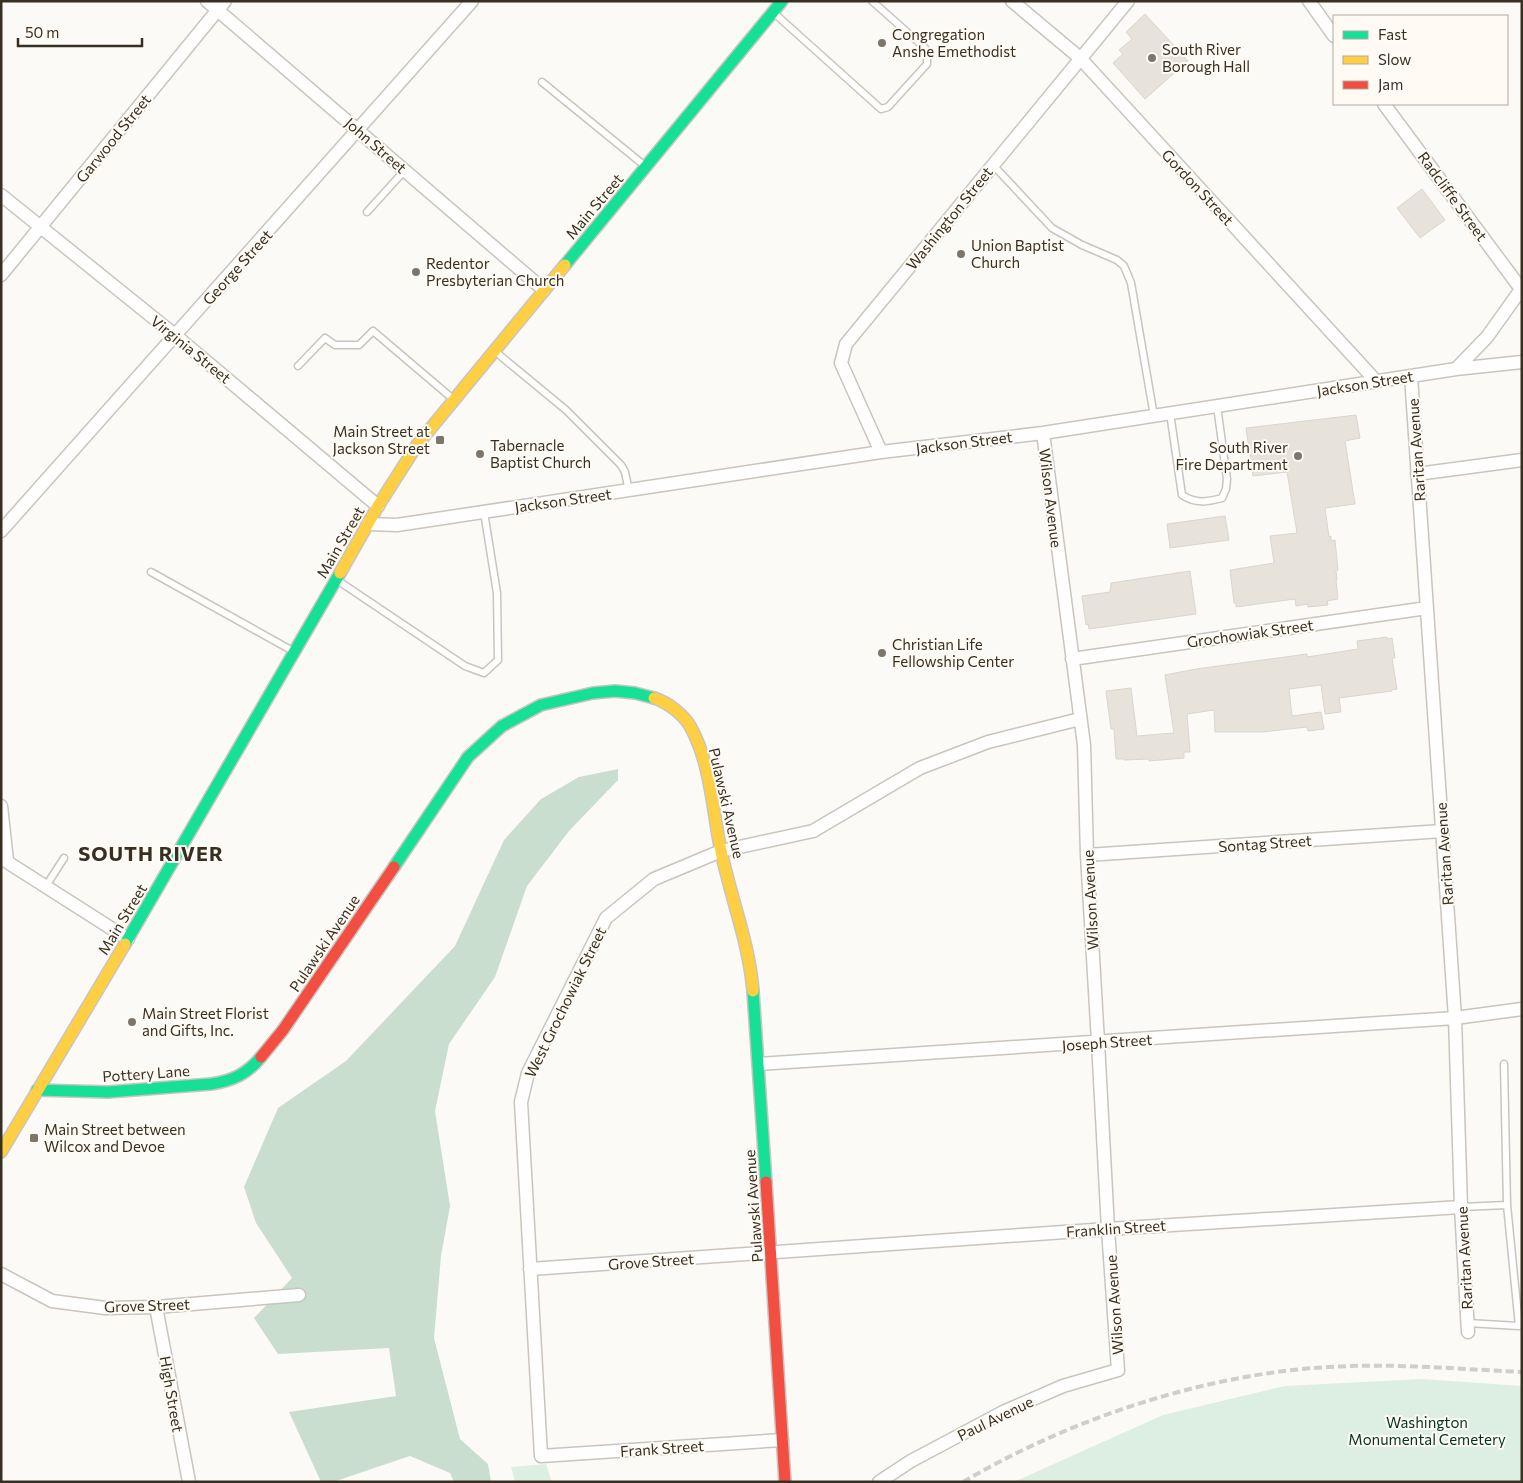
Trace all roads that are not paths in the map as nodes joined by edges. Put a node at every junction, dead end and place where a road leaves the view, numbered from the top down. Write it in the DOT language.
graph roads {
  1 [pos="207,1"];
  2 [pos="472,1"];
  3 [pos="782,1"];
  4 [pos="872,1"];
  5 [pos="1012,1"];
  6 [pos="1128,1"];
  7 [pos="1308,1"];
  8 [pos="221,6"];
  9 [pos="773,12"];
  10 [pos="1333,35"];
  11 [pos="1080,58"];
  12 [pos="542,82"];
  13 [pos="1385,105"];
  14 [pos="358,130"];
  15 [pos="993,165"];
  16 [pos="646,166"];
  17 [pos="405,170"];
  18 [pos="1,196"];
  19 [pos="367,212"];
  20 [pos="40,228"];
  21 [pos="1,275"];
  22 [pos="1522,289"];
  23 [pos="544,290"];
  24 [pos="176,336"];
  25 [pos="494,351"];
  26 [pos="1522,362"];
  27 [pos="298,366"];
  28 [pos="1456,369"];
  29 [pos="1411,376"];
  30 [pos="1376,382"];
  31 [pos="454,400"];
  32 [pos="1217,406"];
  33 [pos="1170,413"];
  34 [pos="1154,416"];
  35 [pos="1043,432"];
  36 [pos="881,452"];
  37 [pos="1522,460"];
  38 [pos="1417,474"];
  39 [pos="629,491"];
  40 [pos="378,506"];
  41 [pos="484,512"];
  42 [pos="368,524"];
  43 [pos="1,531"];
  44 [pos="151,572"];
  45 [pos="336,579"];
  46 [pos="1427,608"];
  47 [pos="294,652"];
  48 [pos="1072,659"];
  49 [pos="1080,719"];
  50 [pos="1,806"];
  51 [pos="1442,831"];
  52 [pos="721,851"];
  53 [pos="1087,855"];
  54 [pos="64,858"];
  55 [pos="4,860"];
  56 [pos="46,886"];
  57 [pos="128,939"];
  58 [pos="1522,1009"];
  59 [pos="1455,1018"];
  60 [pos="1098,1042"];
  61 [pos="759,1064"];
  62 [pos="1504,1064"];
  63 [pos="254,1066"];
  64 [pos="37,1090"];
  65 [pos="1,1152"];
  66 [pos="1507,1205"];
  67 [pos="1461,1207"];
  68 [pos="1108,1229"];
  69 [pos="772,1253"];
  70 [pos="530,1269"];
  71 [pos="1,1274"];
  72 [pos="299,1295"];
  73 [pos="156,1307"];
  74 [pos="1468,1328"];
  75 [pos="1118,1370"];
  76 [pos="782,1440"];
  77 [pos="541,1456"];
  78 [pos="188,1482"];
  79 [pos="785,1482"];
  80 [pos="879,1482"];
  1 -- 8 [label="street, John Street"];
  2 -- 14 [label="street, George Street"];
  3 -- 9 [label="street, Main Street"];
  4 -- 9 [label="lane"];
  5 -- 11 [label="street, Gordon Street"];
  6 -- 11 [label="street, Washington Street"];
  7 -- 10 [label="street"];
  8 -- 14 [label="street, John Street"];
  8 -- 20 [label="street, Garwood Street"];
  9 -- 16 [label="street, Main Street"];
  11 -- 15 [label="street, Washington Street"];
  11 -- 30 [label="street, Gordon Street"];
  12 -- 16 [label="lane"];
  13 -- 22 [label="street, Radcliffe Street"];
  14 -- 17 [label="street, John Street"];
  14 -- 24 [label="street, George Street"];
  15 -- 34 [label="lane"];
  15 -- 36 [label="street, Washington Street"];
  16 -- 23 [label="street, Main Street"];
  17 -- 19 [label="lane"];
  17 -- 23 [label="street, John Street"];
  18 -- 20 [label="street, Virginia Street"];
  20 -- 21 [label="street, Garwood Street"];
  20 -- 24 [label="street, Virginia Street"];
  22 -- 28 [label="street"];
  23 -- 25 [label="street, Main Street"];
  24 -- 40 [label="street, Virginia Street"];
  24 -- 43 [label="street, George Street"];
  25 -- 31 [label="street, Main Street"];
  25 -- 39 [label="lane"];
  26 -- 28 [label="street, Jackson Street"];
  27 -- 31 [label="lane"];
  28 -- 29 [label="street, Jackson Street"];
  29 -- 30 [label="street, Jackson Street"];
  29 -- 38 [label="street, Raritan Avenue"];
  30 -- 32 [label="street, Jackson Street"];
  31 -- 40 [label="street, Main Street"];
  32 -- 33 [label="street, Jackson Street"];
  32 -- 33 [label="lane"];
  33 -- 34 [label="street, Jackson Street"];
  34 -- 35 [label="street, Jackson Street"];
  35 -- 36 [label="street, Jackson Street"];
  35 -- 48 [label="street, Wilson Avenue"];
  36 -- 39 [label="street, Jackson Street"];
  37 -- 38 [label="street"];
  38 -- 46 [label="street, Raritan Avenue"];
  39 -- 41 [label="street, Jackson Street"];
  40 -- 42 [label="street, Main Street"];
  41 -- 42 [label="street, Jackson Street"];
  41 -- 45 [label="lane"];
  42 -- 45 [label="street, Main Street"];
  44 -- 47 [label="lane"];
  45 -- 47 [label="street, Main Street"];
  46 -- 48 [label="street, Grochowiak Street"];
  46 -- 51 [label="street, Raritan Avenue"];
  47 -- 57 [label="street, Main Street"];
  48 -- 49 [label="street, Wilson Avenue"];
  49 -- 52 [label="street, West Grochowiak Street"];
  49 -- 53 [label="street, Wilson Avenue"];
  50 -- 55 [label="street"];
  51 -- 53 [label="street, Sontag Street"];
  51 -- 59 [label="street, Raritan Avenue"];
  52 -- 61 [label="street, Pulawski Avenue"];
  52 -- 63 [label="street, Pulawski Avenue"];
  52 -- 70 [label="street, West Grochowiak Street"];
  53 -- 60 [label="street, Wilson Avenue"];
  54 -- 56 [label="lane"];
  55 -- 56 [label="street"];
  56 -- 57 [label="street"];
  57 -- 64 [label="street, Main Street"];
  58 -- 59 [label="street, Joseph Street"];
  59 -- 60 [label="street, Joseph Street"];
  59 -- 67 [label="street, Raritan Avenue"];
  60 -- 61 [label="street, Joseph Street"];
  60 -- 68 [label="street, Wilson Avenue"];
  61 -- 69 [label="street, Pulawski Avenue"];
  62 -- 66 [label="lane"];
  63 -- 64 [label="street, Pottery Lane"];
  64 -- 65 [label="street, Main Street"];
  66 -- 67 [label="lane"];
  66 -- 74 [label="lane"];
  67 -- 68 [label="street, Franklin Street"];
  67 -- 74 [label="street, Raritan Avenue"];
  68 -- 69 [label="street, Franklin Street"];
  68 -- 75 [label="street, Wilson Avenue"];
  69 -- 70 [label="street, Grove Street"];
  69 -- 76 [label="street, Pulawski Avenue"];
  70 -- 77 [label="street, West Grochowiak Street"];
  71 -- 73 [label="street, Grove Street"];
  72 -- 73 [label="street, Grove Street"];
  73 -- 78 [label="street, High Street"];
  75 -- 80 [label="street, Paul Avenue"];
  76 -- 77 [label="street, Frank Street"];
  76 -- 79 [label="street, Pulawski Avenue"];
}
